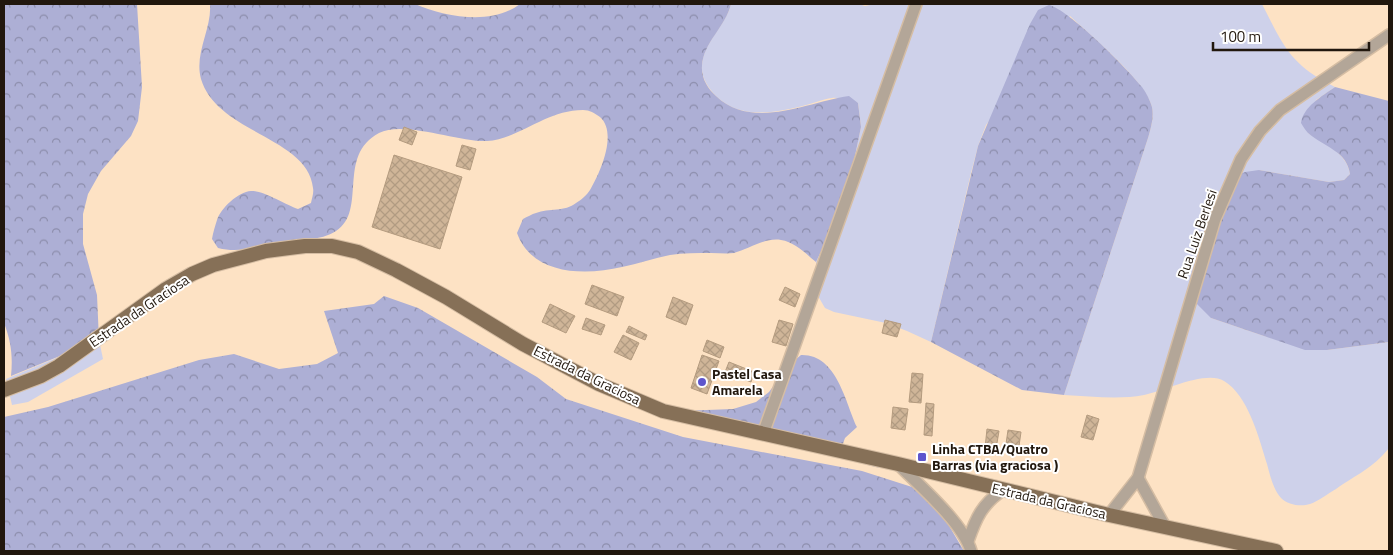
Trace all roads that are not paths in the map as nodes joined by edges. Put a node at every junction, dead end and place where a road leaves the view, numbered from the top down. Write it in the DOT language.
graph roads {
  1 [pos="916,4"];
  2 [pos="1389,35"];
  3 [pos="4,390"];
  4 [pos="763,434"];
  5 [pos="898,464"];
  6 [pos="1138,478"];
  7 [pos="1003,490"];
  8 [pos="1108,515"];
  9 [pos="1165,527"];
  10 [pos="969,546"];
  11 [pos="1276,551"];
  1 -- 4 [label="street"];
  2 -- 6 [label="street, Rua Luiz Berlesi"];
  3 -- 4 [label="main road, Estrada da Graciosa"];
  4 -- 5 [label="main road, Estrada da Graciosa"];
  5 -- 7 [label="main road, Estrada da Graciosa"];
  5 -- 10 [label="street"];
  6 -- 8 [label="street, Rua Luiz Berlesi"];
  6 -- 9 [label="street"];
  7 -- 8 [label="main road, Estrada da Graciosa"];
  7 -- 10 [label="street"];
  8 -- 9 [label="main road, Estrada da Graciosa"];
  9 -- 11 [label="main road, Estrada da Graciosa"];
}
